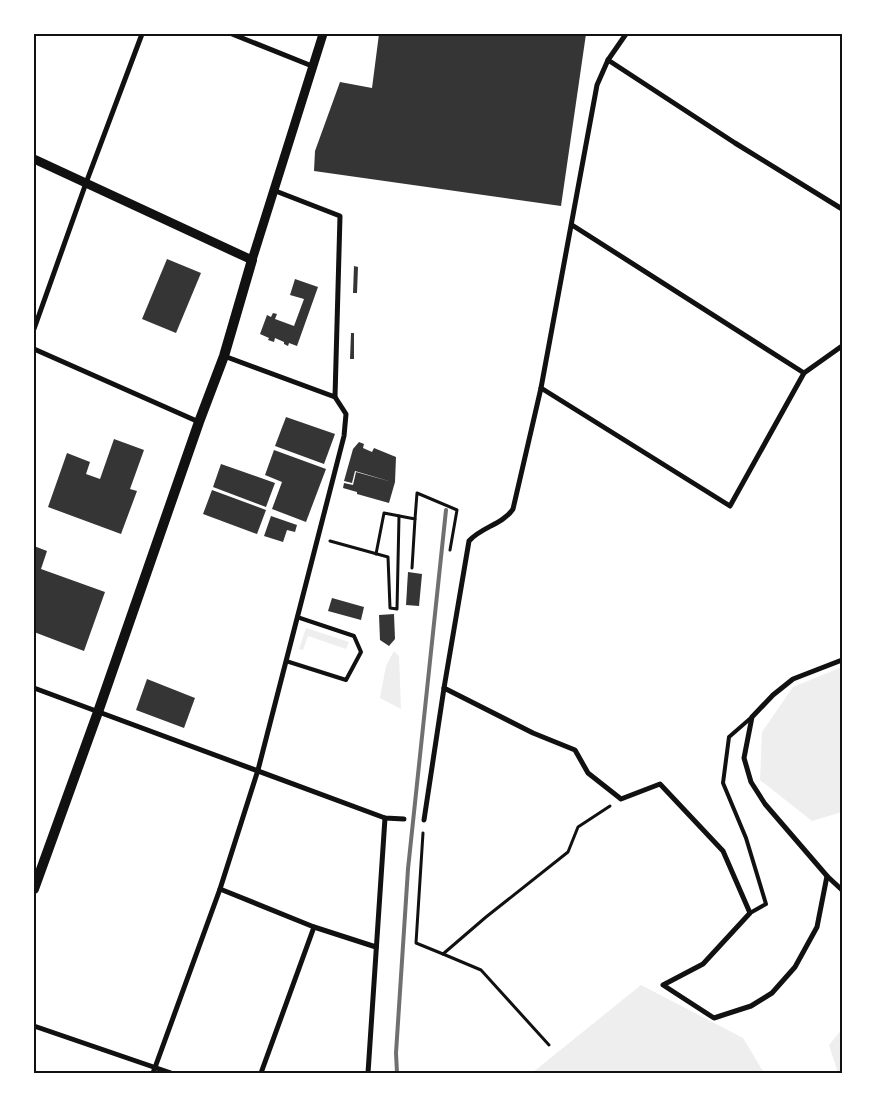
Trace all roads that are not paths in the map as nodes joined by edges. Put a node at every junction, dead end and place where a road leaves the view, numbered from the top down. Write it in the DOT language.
graph roads {
  1 [pos="142,34"];
  2 [pos="232,34"];
  3 [pos="323,34"];
  4 [pos="626,34"];
  5 [pos="608,60"];
  6 [pos="312,66"];
  7 [pos="34,159"];
  8 [pos="86,183"];
  9 [pos="274,190"];
  10 [pos="842,209"];
  11 [pos="572,225"];
  12 [pos="252,260"];
  13 [pos="34,329"];
  14 [pos="842,346"];
  15 [pos="34,349"];
  16 [pos="224,356"];
  17 [pos="804,373"];
  18 [pos="541,388"];
  19 [pos="335,397"];
  20 [pos="198,422"];
  21 [pos="297,617"];
  22 [pos="842,660"];
  23 [pos="286,661"];
  24 [pos="34,688"];
  25 [pos="444,688"];
  26 [pos="98,712"];
  27 [pos="752,717"];
  28 [pos="258,770"];
  29 [pos="385,818"];
  30 [pos="404,819"];
  31 [pos="424,820"];
  32 [pos="827,876"];
  33 [pos="34,889"];
  34 [pos="220,889"];
  35 [pos="842,890"];
  36 [pos="750,913"];
  37 [pos="314,927"];
  38 [pos="376,947"];
  39 [pos="34,1026"];
  40 [pos="154,1070"];
  41 [pos="171,1073"];
  42 [pos="261,1073"];
  43 [pos="368,1073"];
  1 -- 8 [label="street"];
  2 -- 6 [label="street"];
  3 -- 6 [label="street"];
  4 -- 5 [label="street"];
  5 -- 10 [label="street"];
  5 -- 11 [label="street"];
  6 -- 9 [label="street"];
  7 -- 8 [label="street"];
  8 -- 12 [label="street"];
  8 -- 13 [label="street"];
  9 -- 12 [label="street"];
  9 -- 19 [label="street"];
  11 -- 17 [label="street"];
  11 -- 18 [label="street"];
  12 -- 16 [label="main road"];
  14 -- 17 [label="street"];
  15 -- 20 [label="street"];
  16 -- 19 [label="street"];
  16 -- 20 [label="main road"];
  17 -- 18 [label="street"];
  18 -- 25 [label="street"];
  19 -- 21 [label="street"];
  20 -- 26 [label="main road"];
  21 -- 23 [label="street"];
  21 -- 23 [label="lane"];
  22 -- 27 [label="street"];
  23 -- 28 [label="street"];
  24 -- 26 [label="street"];
  25 -- 31 [label="street"];
  25 -- 36 [label="street"];
  26 -- 28 [label="street"];
  26 -- 33 [label="main road"];
  27 -- 32 [label="street"];
  27 -- 36 [label="lane"];
  28 -- 29 [label="street"];
  28 -- 34 [label="street"];
  29 -- 30 [label="street"];
  29 -- 38 [label="street"];
  32 -- 35 [label="street"];
  32 -- 36 [label="street"];
  34 -- 37 [label="street"];
  34 -- 40 [label="street"];
  37 -- 38 [label="street"];
  37 -- 42 [label="street"];
  38 -- 43 [label="street"];
  39 -- 40 [label="street"];
  40 -- 41 [label="street"];
}
